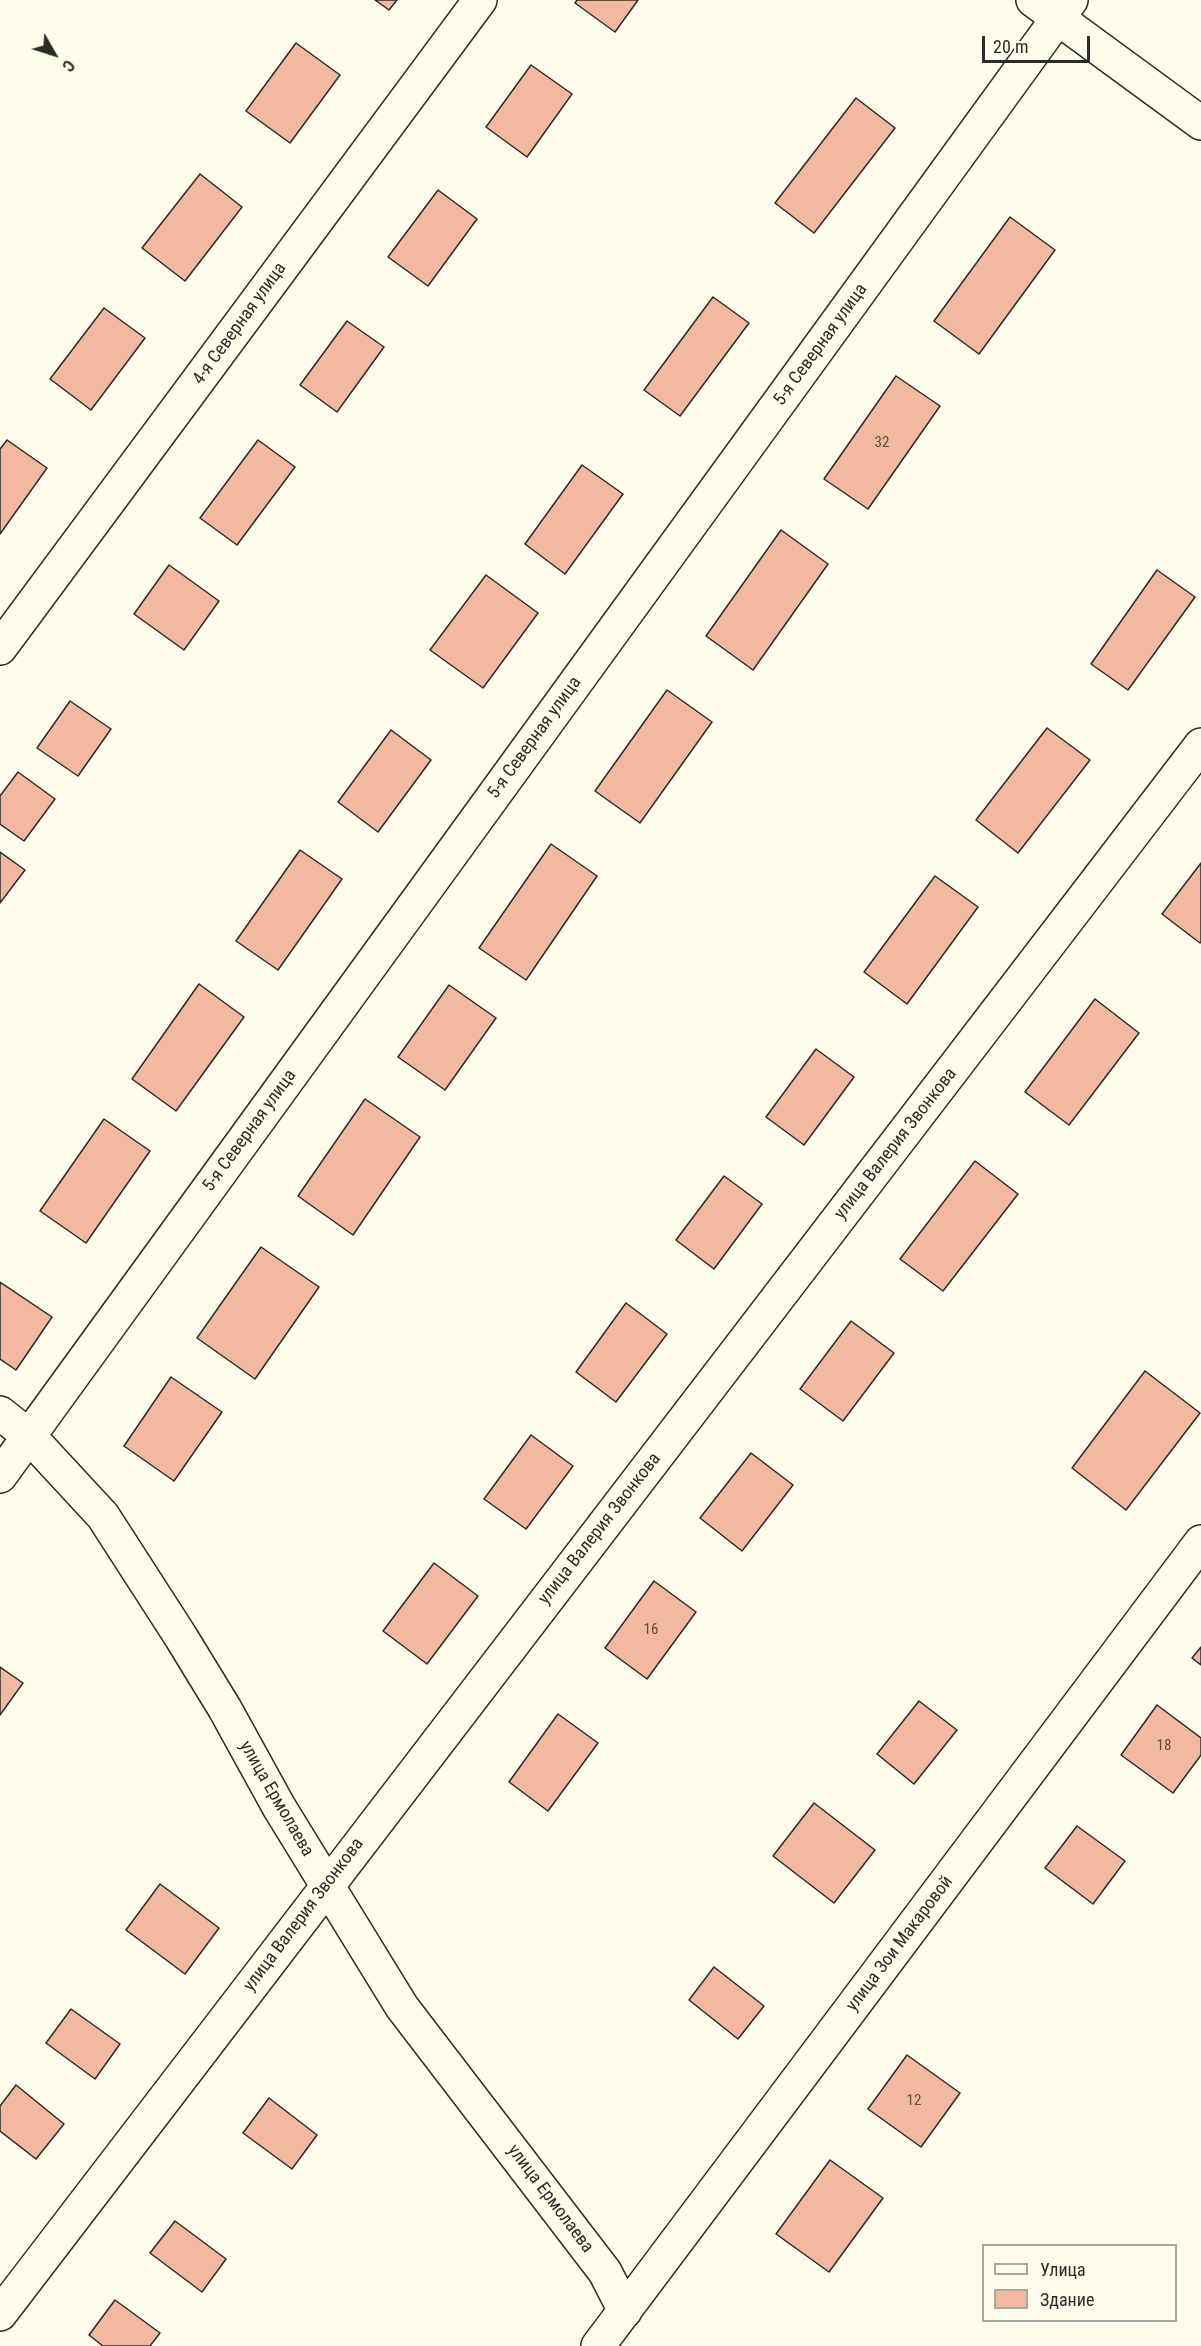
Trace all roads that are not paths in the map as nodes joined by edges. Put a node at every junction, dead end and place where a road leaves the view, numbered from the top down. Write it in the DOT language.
graph roads {
  1 [pos="480,0"];
  2 [pos="1054,6"];
  3 [pos="1201,123"];
  4 [pos="0,648"];
  5 [pos="1201,745"];
  6 [pos="0,1413"];
  7 [pos="28,1436"];
  8 [pos="0,1476"];
  9 [pos="1201,1542"];
  10 [pos="326,1886"];
  11 [pos="625,2311"];
  12 [pos="0,2314"];
  13 [pos="598,2346"];
  1 -- 4 [label="street, 4-я Северная улица"];
  2 -- 3 [label="street"];
  2 -- 7 [label="street, 5-я Северная улица"];
  5 -- 10 [label="street, улица Валерия Звонкова"];
  6 -- 7 [label="street, улица Ермолаева"];
  7 -- 8 [label="street, 5-я Северная улица"];
  7 -- 10 [label="street, улица Ермолаева"];
  9 -- 11 [label="street, улица Зои Макаровой"];
  10 -- 11 [label="street, улица Ермолаева"];
  10 -- 12 [label="street, улица Валерия Звонкова"];
  11 -- 13 [label="street, улица Зои Макаровой"];
}
